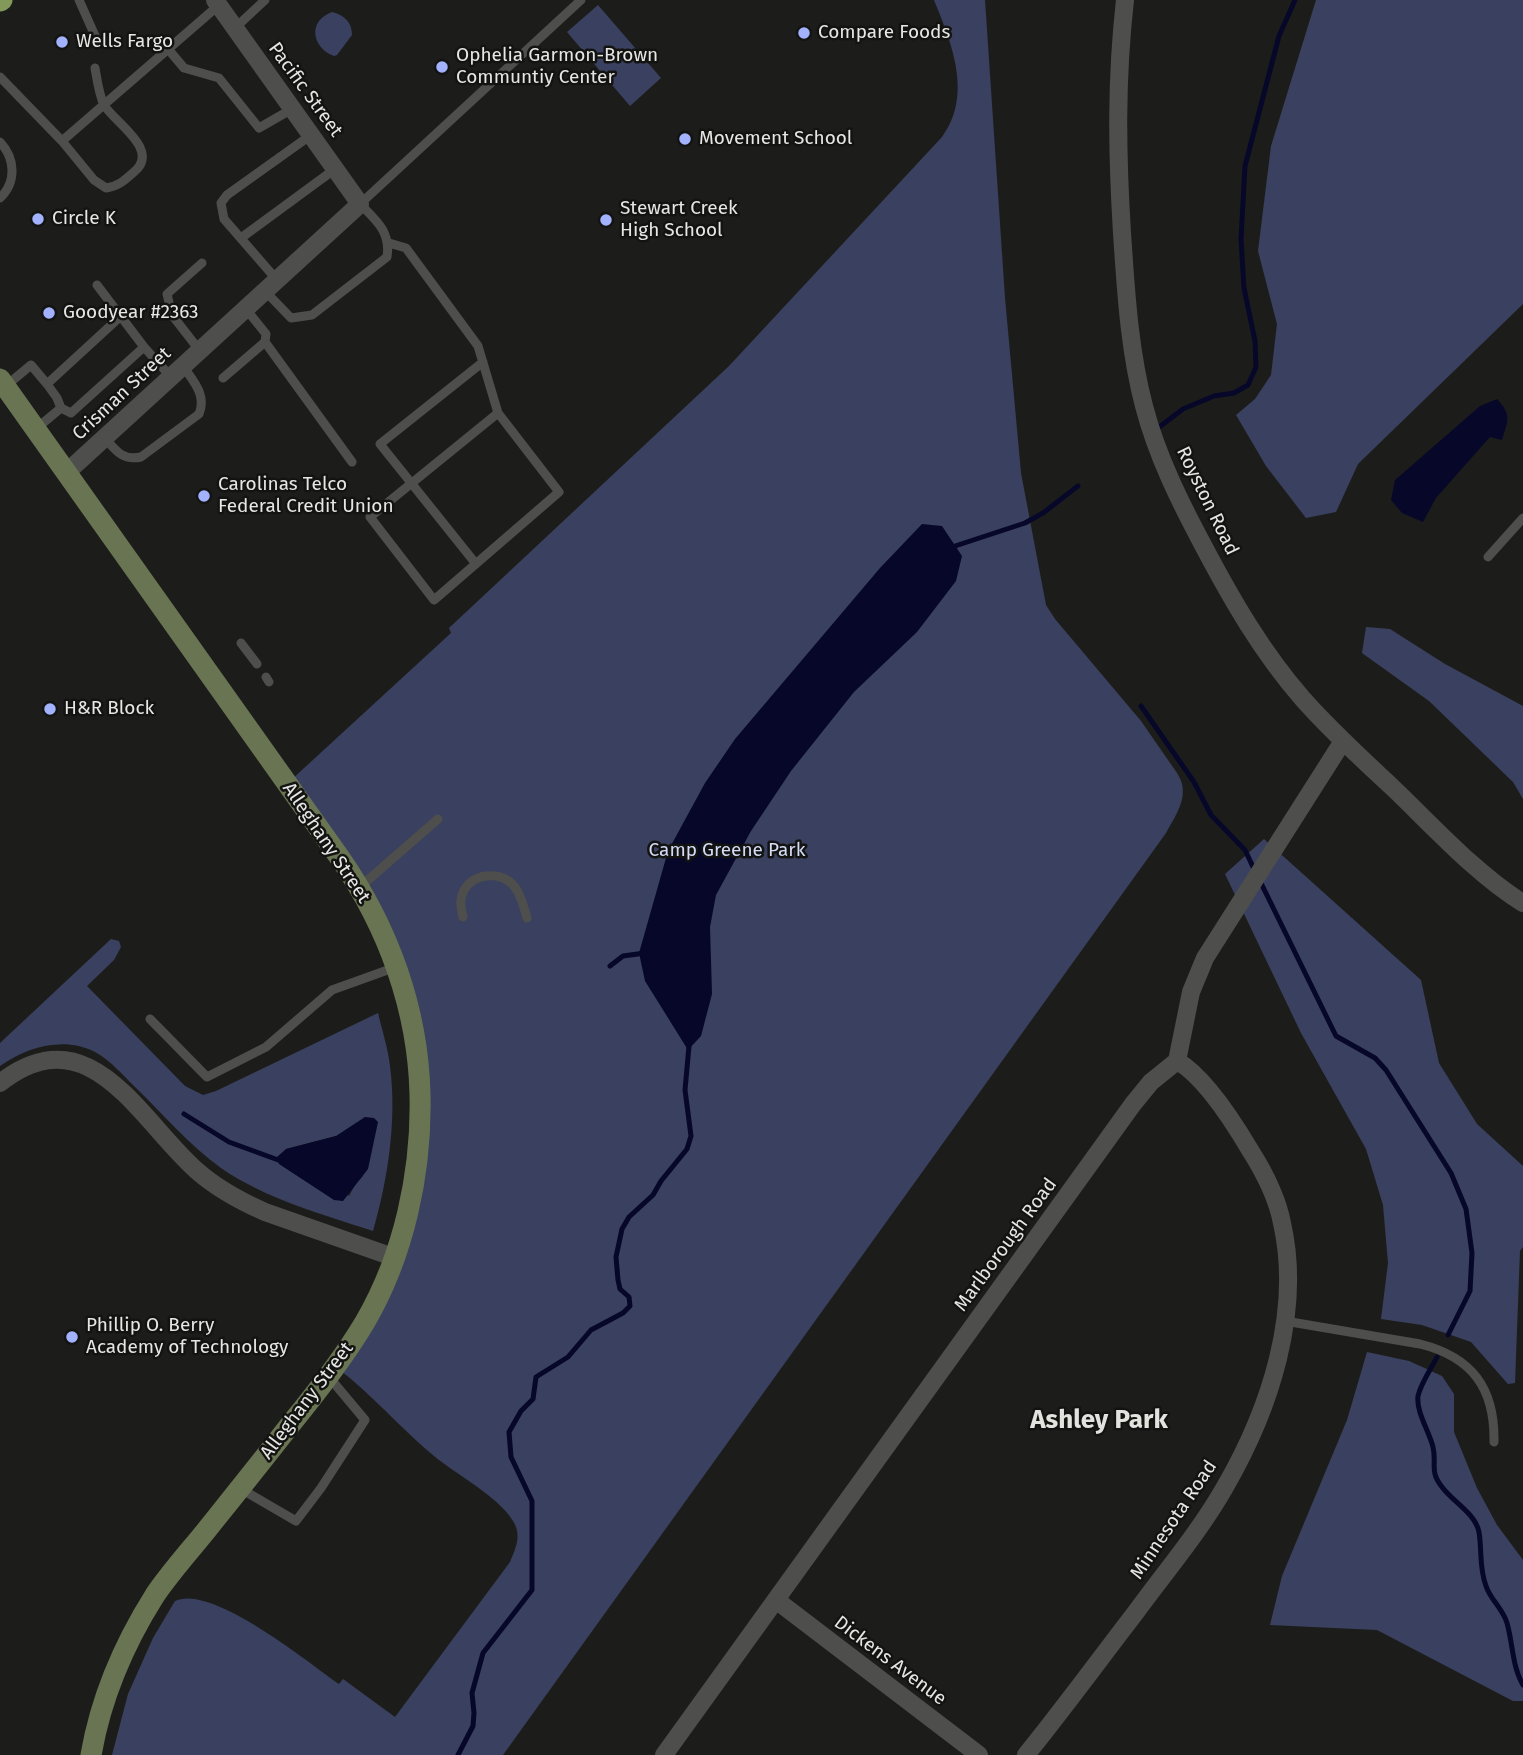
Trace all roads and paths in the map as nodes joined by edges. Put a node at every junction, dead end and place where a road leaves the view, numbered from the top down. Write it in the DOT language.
graph roads {
  1 [pos="79,0"];
  2 [pos="265,0"];
  3 [pos="581,0"];
  4 [pos="1125,0"];
  5 [pos="217,3"];
  6 [pos="235,28"];
  7 [pos="96,38"];
  8 [pos="167,50"];
  9 [pos="95,68"];
  10 [pos="0,78"];
  11 [pos="104,104"];
  12 [pos="292,109"];
  13 [pos="311,135"];
  14 [pos="62,141"];
  15 [pos="0,142"];
  16 [pos="335,169"];
  17 [pos="1,196"];
  18 [pos="360,204"];
  19 [pos="241,238"];
  20 [pos="389,243"];
  21 [pos="202,263"];
  22 [pos="97,285"];
  23 [pos="271,285"];
  24 [pos="246,309"];
  25 [pos="121,316"];
  26 [pos="265,342"];
  27 [pos="144,347"];
  28 [pos="200,351"];
  29 [pos="483,362"];
  30 [pos="177,372"];
  31 [pos="223,377"];
  32 [pos="3,383"];
  33 [pos="47,384"];
  34 [pos="61,408"];
  35 [pos="498,413"];
  36 [pos="36,429"];
  37 [pos="105,438"];
  38 [pos="352,462"];
  39 [pos="66,473"];
  40 [pos="412,484"];
  41 [pos="1523,518"];
  42 [pos="1488,557"];
  43 [pos="476,564"];
  44 [pos="241,643"];
  45 [pos="257,664"];
  46 [pos="1343,741"];
  47 [pos="438,819"];
  48 [pos="359,888"];
  49 [pos="1523,903"];
  50 [pos="463,917"];
  51 [pos="527,918"];
  52 [pos="396,967"];
  53 [pos="150,1019"];
  54 [pos="1177,1061"];
  55 [pos="0,1083"];
  56 [pos="393,1257"];
  57 [pos="1284,1321"];
  58 [pos="329,1376"];
  59 [pos="1494,1442"];
  60 [pos="240,1489"];
  61 [pos="776,1600"];
  62 [pos="91,1755"];
  63 [pos="664,1755"];
  64 [pos="979,1755"];
  65 [pos="1026,1755"];
  1 -- 7 [label="lane"];
  2 -- 6 [label="lane"];
  3 -- 18 [label="lane"];
  4 -- 46 [label="street, Royston Road"];
  5 -- 6 [label="street, Pacific Street"];
  5 -- 8 [label="lane"];
  6 -- 12 [label="street, Pacific Street"];
  8 -- 11 [label="lane"];
  8 -- 12 [label="lane"];
  9 -- 11 [label="lane"];
  10 -- 14 [label="lane"];
  11 -- 14 [label="lane"];
  11 -- 14 [label="lane"];
  12 -- 13 [label="street, Pacific Street"];
  13 -- 16 [label="street, Pacific Street"];
  13 -- 19 [label="lane"];
  15 -- 17 [label="lane"];
  16 -- 18 [label="street, Pacific Street"];
  16 -- 19 [label="lane"];
  18 -- 20 [label="lane"];
  18 -- 23 [label="street, Crisman Street"];
  19 -- 23 [label="lane"];
  20 -- 23 [label="lane"];
  20 -- 29 [label="lane"];
  21 -- 28 [label="lane"];
  22 -- 25 [label="lane"];
  23 -- 24 [label="street, Crisman Street"];
  24 -- 26 [label="lane"];
  24 -- 28 [label="street, Crisman Street"];
  25 -- 27 [label="lane"];
  25 -- 33 [label="lane"];
  26 -- 31 [label="lane"];
  26 -- 38 [label="lane"];
  27 -- 30 [label="lane"];
  27 -- 34 [label="lane"];
  28 -- 30 [label="street, Crisman Street"];
  29 -- 35 [label="lane"];
  29 -- 40 [label="lane"];
  30 -- 37 [label="street, Crisman Street"];
  30 -- 37 [label="lane"];
  32 -- 33 [label="lane"];
  32 -- 36 [label="street, Alleghany Street"];
  33 -- 34 [label="lane"];
  34 -- 36 [label="lane"];
  35 -- 40 [label="lane"];
  35 -- 43 [label="lane"];
  36 -- 39 [label="street, Alleghany Street"];
  37 -- 39 [label="street, Crisman Street"];
  39 -- 48 [label="street, Alleghany Street"];
  40 -- 43 [label="lane"];
  40 -- 43 [label="lane"];
  41 -- 42 [label="lane"];
  44 -- 45 [label="lane"];
  46 -- 49 [label="street, Royston Road"];
  46 -- 54 [label="street"];
  47 -- 48 [label="lane"];
  48 -- 52 [label="street, Alleghany Street"];
  50 -- 51 [label="lane"];
  52 -- 53 [label="lane"];
  52 -- 56 [label="street, Alleghany Street"];
  54 -- 57 [label="street, Minnesota Road"];
  54 -- 61 [label="street, Marlborough Road"];
  55 -- 56 [label="street"];
  56 -- 58 [label="street, Alleghany Street"];
  57 -- 59 [label="lane"];
  57 -- 65 [label="street, Minnesota Road"];
  58 -- 60 [label="street, Alleghany Street"];
  58 -- 60 [label="lane"];
  60 -- 62 [label="street, Alleghany Street"];
  61 -- 63 [label="street, Marlborough Road"];
  61 -- 64 [label="street, Dickens Avenue"];
}
